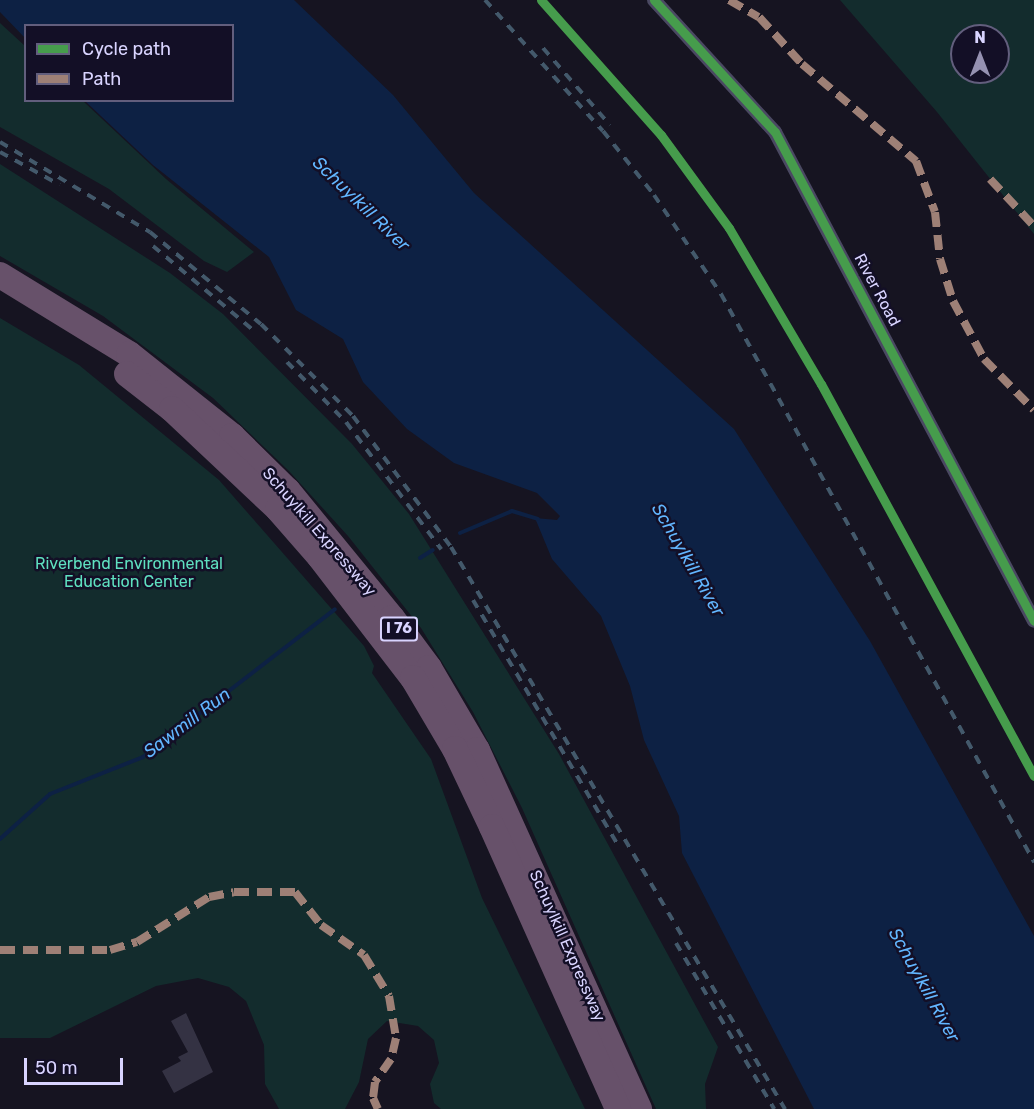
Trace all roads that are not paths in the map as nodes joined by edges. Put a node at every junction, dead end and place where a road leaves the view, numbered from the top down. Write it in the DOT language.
graph roads {
  1 [pos="654,0"];
  2 [pos="0,275"];
  3 [pos="0,293"];
  4 [pos="1034,621"];
  5 [pos="618,1109"];
  6 [pos="639,1109"];
  1 -- 4 [label="street, River Road"];
  2 -- 6 [label="highway, Schuylkill Expressway / I 76"];
  3 -- 5 [label="highway, Schuylkill Expressway / I 76"];
}
